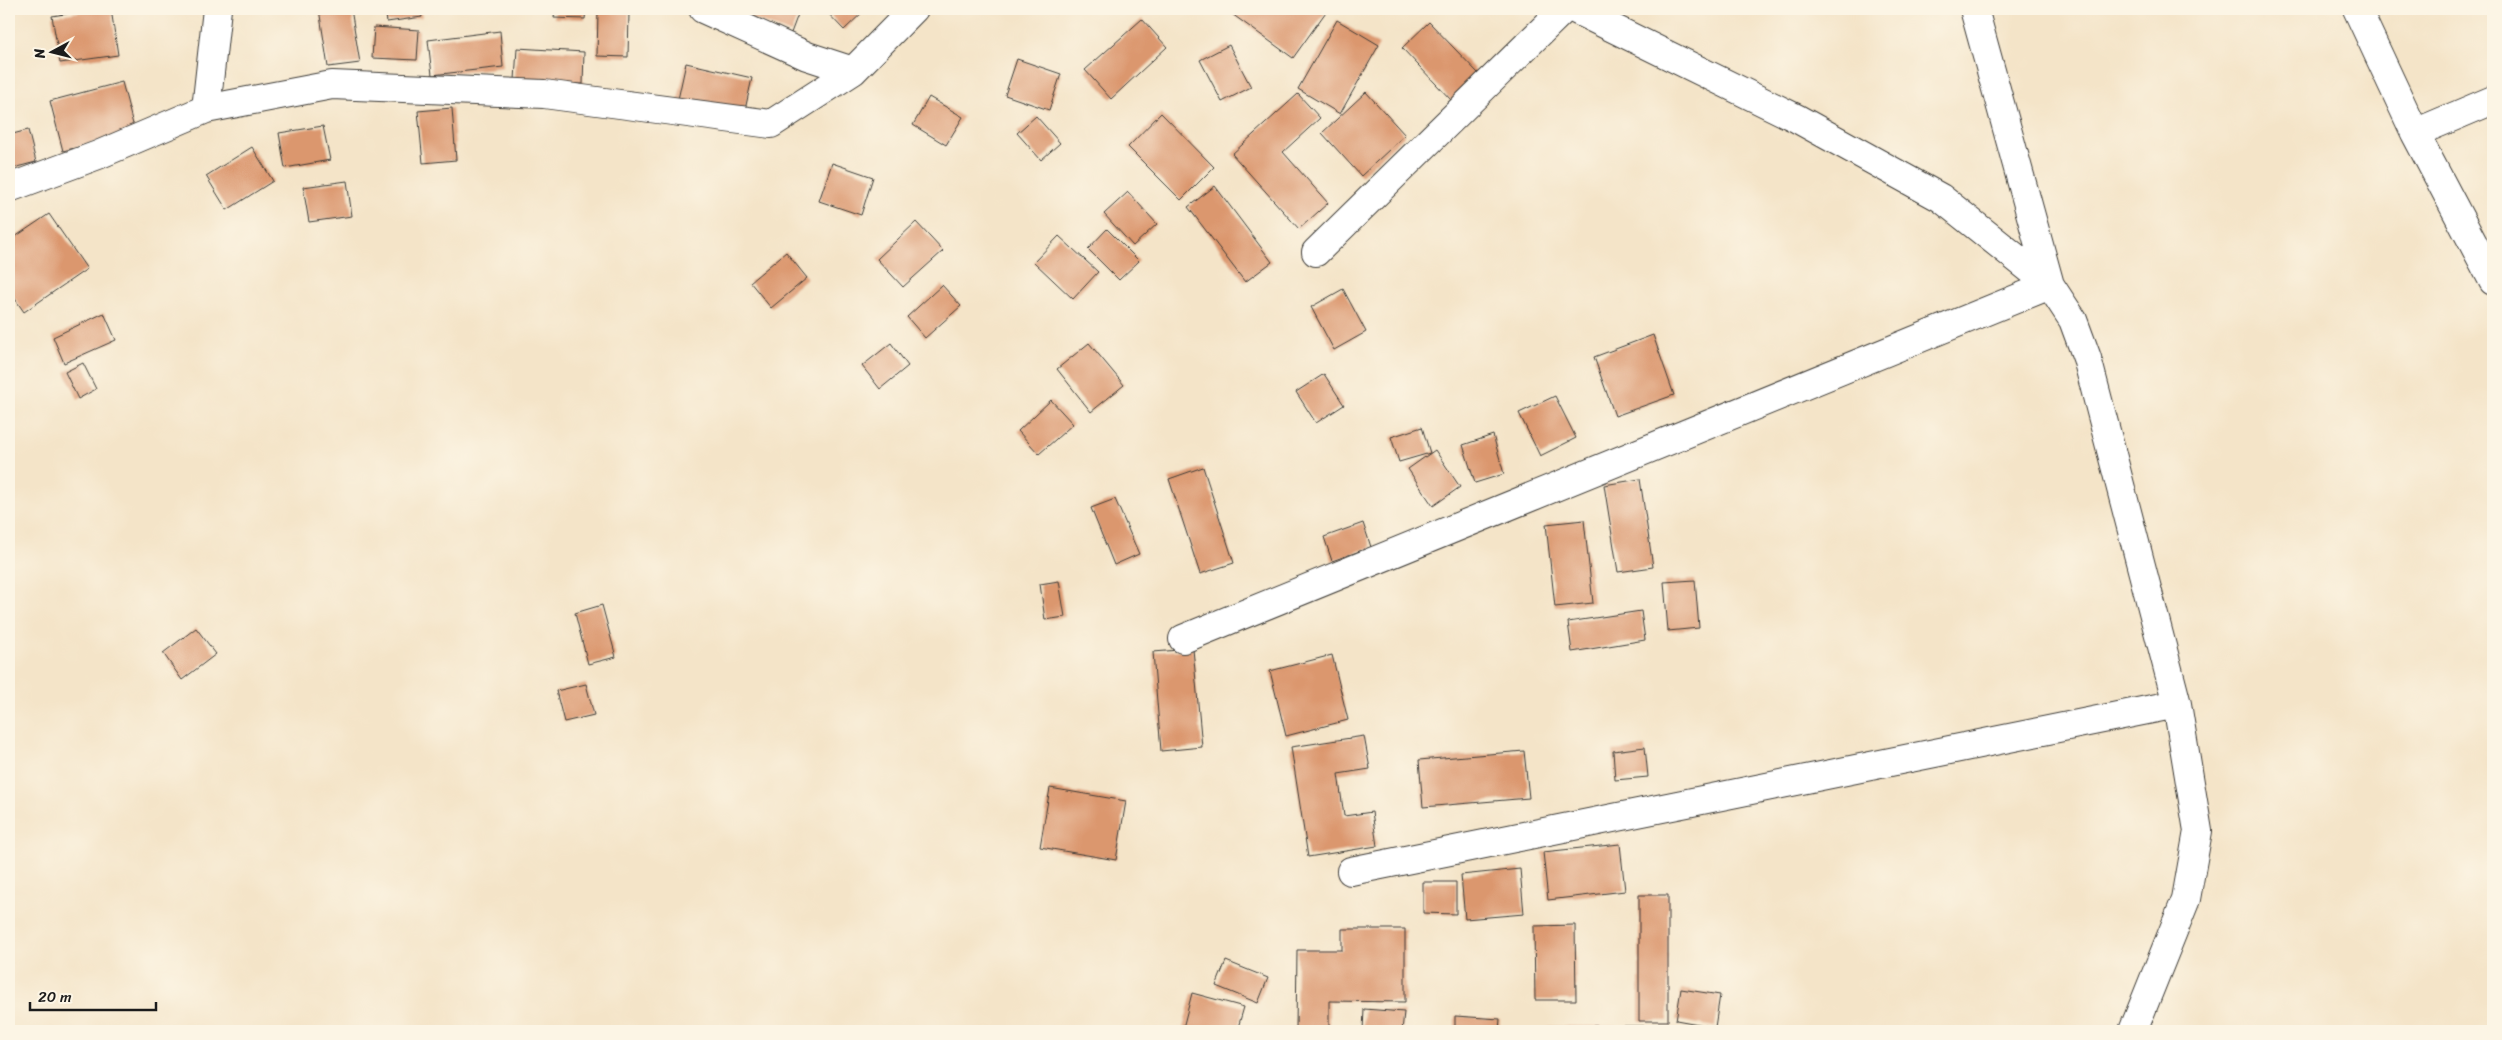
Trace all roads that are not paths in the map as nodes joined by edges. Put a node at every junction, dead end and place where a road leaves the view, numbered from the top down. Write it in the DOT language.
graph roads {
  1 [pos="217,9"];
  2 [pos="704,9"];
  3 [pos="914,9"];
  4 [pos="1564,9"];
  5 [pos="1574,9"];
  6 [pos="1974,9"];
  7 [pos="2356,9"];
  8 [pos="852,71"];
  9 [pos="2493,100"];
  10 [pos="206,109"];
  11 [pos="2415,133"];
  12 [pos="9,188"];
  13 [pos="1316,252"];
  14 [pos="2493,281"];
  15 [pos="2050,285"];
  16 [pos="1183,639"];
  17 [pos="2177,704"];
  18 [pos="1351,871"];
  19 [pos="2133,1031"];
  1 -- 10 [label="street"];
  2 -- 8 [label="street"];
  3 -- 8 [label="street"];
  4 -- 13 [label="street"];
  5 -- 15 [label="street"];
  6 -- 15 [label="street"];
  7 -- 11 [label="street"];
  8 -- 10 [label="street"];
  9 -- 11 [label="street"];
  10 -- 12 [label="street"];
  11 -- 14 [label="street"];
  15 -- 16 [label="street"];
  15 -- 17 [label="street"];
  17 -- 18 [label="street"];
  17 -- 19 [label="street"];
}
